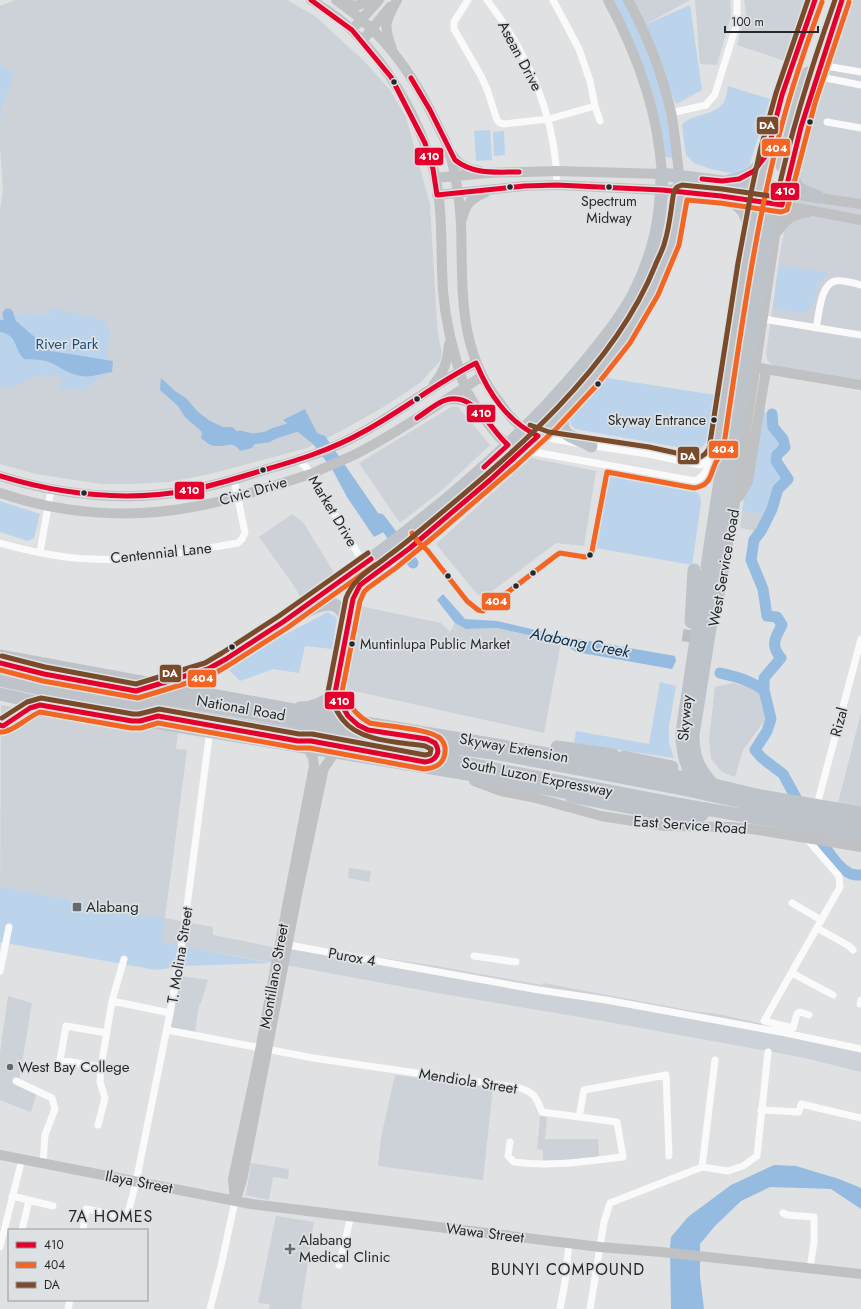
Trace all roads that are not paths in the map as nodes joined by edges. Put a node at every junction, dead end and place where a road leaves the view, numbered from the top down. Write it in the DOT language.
graph roads {
  1 [pos="312,0"];
  2 [pos="371,0"];
  3 [pos="379,0"];
  4 [pos="396,0"];
  5 [pos="468,0"];
  6 [pos="488,0"];
  7 [pos="554,0"];
  8 [pos="608,0"];
  9 [pos="628,0"];
  10 [pos="737,0"];
  11 [pos="815,0"];
  12 [pos="824,0"];
  13 [pos="834,0"];
  14 [pos="842,0"];
  15 [pos="337,1"];
  16 [pos="362,19"];
  17 [pos="372,29"];
  18 [pos="352,30"];
  19 [pos="362,41"];
  20 [pos="396,56"];
  21 [pos="818,71"];
  22 [pos="861,72"];
  23 [pos="861,85"];
  24 [pos="596,106"];
  25 [pos="671,113"];
  26 [pos="549,119"];
  27 [pos="600,121"];
  28 [pos="827,122"];
  29 [pos="861,128"];
  30 [pos="448,148"];
  31 [pos="767,154"];
  32 [pos="791,165"];
  33 [pos="557,170"];
  34 [pos="488,173"];
  35 [pos="662,174"];
  36 [pos="455,176"];
  37 [pos="679,176"];
  38 [pos="435,178"];
  39 [pos="722,182"];
  40 [pos="557,185"];
  41 [pos="489,190"];
  42 [pos="662,190"];
  43 [pos="772,191"];
  44 [pos="681,192"];
  45 [pos="457,193"];
  46 [pos="438,195"];
  47 [pos="721,196"];
  48 [pos="818,197"];
  49 [pos="861,204"];
  50 [pos="812,212"];
  51 [pos="767,215"];
  52 [pos="861,220"];
  53 [pos="461,222"];
  54 [pos="751,234"];
  55 [pos="775,236"];
  56 [pos="861,285"];
  57 [pos="763,319"];
  58 [pos="816,328"];
  59 [pos="448,332"];
  60 [pos="861,336"];
  61 [pos="476,363"];
  62 [pos="755,368"];
  63 [pos="766,369"];
  64 [pos="459,371"];
  65 [pos="481,377"];
  66 [pos="861,385"];
  67 [pos="465,387"];
  68 [pos="430,389"];
  69 [pos="444,400"];
  70 [pos="478,410"];
  71 [pos="562,413"];
  72 [pos="747,422"];
  73 [pos="524,429"];
  74 [pos="538,436"];
  75 [pos="508,445"];
  76 [pos="591,446"];
  77 [pos="523,450"];
  78 [pos="713,455"];
  79 [pos="299,460"];
  80 [pos="311,474"];
  81 [pos="0,476"];
  82 [pos="234,479"];
  83 [pos="724,480"];
  84 [pos="51,490"];
  85 [pos="0,493"];
  86 [pos="238,496"];
  87 [pos="735,503"];
  88 [pos="49,507"];
  89 [pos="0,543"];
  90 [pos="40,552"];
  91 [pos="364,564"];
  92 [pos="707,570"];
  93 [pos="705,601"];
  94 [pos="283,622"];
  95 [pos="348,623"];
  96 [pos="861,639"];
  97 [pos="0,656"];
  98 [pos="0,663"];
  99 [pos="0,667"];
  100 [pos="208,669"];
  101 [pos="23,670"];
  102 [pos="44,674"];
  103 [pos="0,680"];
  104 [pos="196,681"];
  105 [pos="0,691"];
  106 [pos="136,691"];
  107 [pos="23,692"];
  108 [pos="335,693"];
  109 [pos="0,694"];
  110 [pos="166,696"];
  111 [pos="330,723"];
  112 [pos="210,726"];
  113 [pos="368,730"];
  114 [pos="458,733"];
  115 [pos="427,739"];
  116 [pos="298,741"];
  117 [pos="310,752"];
  118 [pos="323,764"];
  119 [pos="682,771"];
  120 [pos="474,781"];
  121 [pos="717,789"];
  122 [pos="742,802"];
  123 [pos="816,810"];
  124 [pos="861,812"];
  125 [pos="736,815"];
  126 [pos="861,824"];
  127 [pos="861,830"];
  128 [pos="806,834"];
  129 [pos="861,836"];
  130 [pos="861,843"];
  131 [pos="861,847"];
  132 [pos="792,903"];
  133 [pos="821,920"];
  134 [pos="9,927"];
  135 [pos="817,928"];
  136 [pos="853,950"];
  137 [pos="283,953"];
  138 [pos="474,956"];
  139 [pos="124,960"];
  140 [pos="516,962"];
  141 [pos="0,971"];
  142 [pos="792,973"];
  143 [pos="833,995"];
  144 [pos="112,1001"];
  145 [pos="170,1014"];
  146 [pos="808,1015"];
  147 [pos="167,1030"];
  148 [pos="107,1033"];
  149 [pos="264,1049"];
  150 [pos="861,1049"];
  151 [pos="768,1052"];
  152 [pos="715,1060"];
  153 [pos="101,1067"];
  154 [pos="16,1081"];
  155 [pos="761,1110"];
  156 [pos="579,1117"];
  157 [pos="861,1118"];
  158 [pos="98,1125"];
  159 [pos="510,1142"];
  160 [pos="0,1155"];
  161 [pos="669,1156"];
  162 [pos="22,1159"];
  163 [pos="43,1163"];
  164 [pos="702,1167"];
  165 [pos="136,1182"];
  166 [pos="12,1196"];
  167 [pos="29,1200"];
  168 [pos="235,1201"];
  169 [pos="53,1206"];
  170 [pos="782,1213"];
  171 [pos="351,1216"];
  172 [pos="22,1229"];
  173 [pos="83,1229"];
  174 [pos="570,1244"];
  175 [pos="0,1247"];
  176 [pos="600,1248"];
  177 [pos="339,1265"];
  178 [pos="810,1268"];
  179 [pos="861,1274"];
  180 [pos="210,1309"];
  181 [pos="560,1309"];
  182 [pos="590,1309"];
  1 -- 18 [label="main road"];
  2 -- 15 [label="main road"];
  3 -- 16 [label="main road"];
  4 -- 17 [label="main road"];
  4 -- 20 [label="main road"];
  5 -- 26 [label="street"];
  6 -- 26 [label="street, Asean Drive"];
  7 -- 24 [label="street"];
  8 -- 35 [label="main road"];
  9 -- 25 [label="main road"];
  10 -- 25 [label="street"];
  11 -- 31 [label="highway"];
  12 -- 43 [label="highway"];
  13 -- 43 [label="highway"];
  14 -- 21 [label="highway"];
  15 -- 16 [label="main road"];
  16 -- 17 [label="main road"];
  16 -- 18 [label="main road"];
  17 -- 19 [label="main road"];
  17 -- 20 [label="main road"];
  18 -- 19 [label="main road"];
  19 -- 38 [label="main road"];
  20 -- 30 [label="main road"];
  21 -- 22 [label="street"];
  21 -- 23 [label="street"];
  21 -- 32 [label="highway"];
  24 -- 26 [label="street"];
  24 -- 27 [label="street"];
  25 -- 37 [label="main road"];
  26 -- 33 [label="street, Asean Drive"];
  28 -- 29 [label="street"];
  30 -- 34 [label="main road"];
  30 -- 36 [label="main road"];
  31 -- 39 [label="highway"];
  31 -- 43 [label="highway"];
  32 -- 43 [label="highway"];
  32 -- 48 [label="highway"];
  33 -- 34 [label="main road"];
  33 -- 35 [label="main road"];
  33 -- 40 [label="street, Asean Drive"];
  34 -- 36 [label="main road"];
  35 -- 37 [label="highway"];
  35 -- 42 [label="highway"];
  36 -- 38 [label="main road"];
  36 -- 45 [label="main road"];
  37 -- 39 [label="highway"];
  37 -- 44 [label="highway"];
  38 -- 46 [label="main road"];
  39 -- 43 [label="highway"];
  40 -- 41 [label="main road"];
  40 -- 42 [label="main road"];
  41 -- 45 [label="main road"];
  41 -- 53 [label="main road"];
  42 -- 44 [label="highway"];
  42 -- 73 [label="highway"];
  43 -- 47 [label="highway"];
  43 -- 48 [label="main road"];
  43 -- 50 [label="main road"];
  43 -- 54 [label="main road"];
  43 -- 55 [label="main road, West Service Road"];
  44 -- 47 [label="highway"];
  44 -- 71 [label="highway"];
  45 -- 46 [label="main road"];
  45 -- 53 [label="main road"];
  46 -- 59 [label="main road"];
  47 -- 54 [label="highway"];
  48 -- 49 [label="main road"];
  50 -- 52 [label="main road"];
  50 -- 55 [label="main road"];
  51 -- 83 [label="highway, Skyway"];
  53 -- 61 [label="main road"];
  54 -- 78 [label="main road"];
  55 -- 57 [label="main road, West Service Road"];
  56 -- 58 [label="street"];
  57 -- 58 [label="street"];
  57 -- 62 [label="main road, West Service Road"];
  58 -- 60 [label="street"];
  59 -- 64 [label="main road"];
  59 -- 68 [label="main road"];
  61 -- 64 [label="main road, Civic Drive"];
  61 -- 65 [label="main road"];
  62 -- 63 [label="main road"];
  62 -- 72 [label="main road, West Service Road"];
  63 -- 66 [label="main road"];
  63 -- 87 [label="main road"];
  64 -- 67 [label="main road"];
  64 -- 68 [label="main road, Civic Drive"];
  65 -- 67 [label="main road, Civic Drive"];
  65 -- 73 [label="main road"];
  67 -- 69 [label="main road, Civic Drive"];
  67 -- 70 [label="main road"];
  68 -- 79 [label="main road, Civic Drive"];
  69 -- 70 [label="main road"];
  69 -- 80 [label="main road, Civic Drive"];
  70 -- 75 [label="main road"];
  71 -- 74 [label="highway"];
  71 -- 76 [label="highway"];
  72 -- 83 [label="highway"];
  72 -- 87 [label="main road, West Service Road"];
  73 -- 74 [label="main road"];
  73 -- 75 [label="highway"];
  74 -- 76 [label="street"];
  74 -- 77 [label="highway"];
  75 -- 77 [label="main road"];
  75 -- 91 [label="highway"];
  76 -- 78 [label="street"];
  77 -- 78 [label="street"];
  77 -- 95 [label="highway"];
  78 -- 83 [label="highway"];
  79 -- 80 [label="street, Market Drive"];
  79 -- 82 [label="main road, Civic Drive"];
  80 -- 86 [label="main road, Civic Drive"];
  80 -- 91 [label="street, Market Drive"];
  81 -- 84 [label="main road, Civic Drive"];
  82 -- 84 [label="main road, Civic Drive"];
  82 -- 86 [label="street, Centennial Lane"];
  83 -- 92 [label="highway, Skyway"];
  84 -- 88 [label="street"];
  85 -- 88 [label="main road, Civic Drive"];
  86 -- 88 [label="main road, Civic Drive"];
  86 -- 90 [label="street, Centennial Lane"];
  87 -- 123 [label="main road, West Service Road"];
  88 -- 90 [label="street"];
  89 -- 90 [label="street, Centennial Lane"];
  91 -- 94 [label="highway"];
  92 -- 93 [label="highway, Skyway"];
  92 -- 119 [label="highway"];
  92 -- 121 [label="highway"];
  93 -- 126 [label="highway, Skyway"];
  93 -- 127 [label="highway, Skyway"];
  94 -- 95 [label="highway"];
  94 -- 100 [label="highway"];
  95 -- 108 [label="highway"];
  96 -- 123 [label="street, Rizal"];
  97 -- 124 [label="highway, Skyway Extension"];
  98 -- 101 [label="highway"];
  99 -- 101 [label="highway, National Road"];
  99 -- 122 [label="highway, South Luzon Expressway"];
  100 -- 104 [label="highway"];
  100 -- 106 [label="highway"];
  101 -- 102 [label="highway, National Road"];
  102 -- 106 [label="highway, National Road"];
  102 -- 107 [label="highway"];
  103 -- 125 [label="highway, South Luzon Expressway"];
  104 -- 108 [label="highway"];
  104 -- 110 [label="highway"];
  105 -- 107 [label="highway, National Road"];
  106 -- 110 [label="highway, National Road"];
  107 -- 112 [label="highway, National Road"];
  108 -- 111 [label="highway"];
  108 -- 113 [label="highway"];
  109 -- 130 [label="highway"];
  110 -- 111 [label="highway, National Road"];
  111 -- 113 [label="highway, National Road"];
  112 -- 116 [label="highway, National Road"];
  112 -- 145 [label="street, T. Molina Street"];
  113 -- 115 [label="highway, National Road"];
  114 -- 115 [label="highway, National Road"];
  114 -- 119 [label="highway, National Road"];
  114 -- 120 [label="highway"];
  115 -- 116 [label="highway"];
  116 -- 117 [label="highway, National Road"];
  117 -- 118 [label="highway, National Road"];
  117 -- 118 [label="main road, Montillano Street"];
  118 -- 120 [label="highway, National Road"];
  118 -- 137 [label="main road, Montillano Street"];
  119 -- 121 [label="highway, National Road"];
  120 -- 125 [label="highway, National Road"];
  120 -- 128 [label="main road, East Service Road"];
  121 -- 122 [label="highway, National Road"];
  122 -- 123 [label="highway, South Luzon Expressway"];
  123 -- 124 [label="main road, West Service Road"];
  123 -- 126 [label="highway, South Luzon Expressway"];
  125 -- 128 [label="highway, South Luzon Expressway"];
  128 -- 129 [label="highway, South Luzon Expressway"];
  128 -- 131 [label="main road, East Service Road"];
  128 -- 133 [label="street"];
  132 -- 133 [label="street"];
  133 -- 135 [label="street"];
  134 -- 141 [label="street"];
  135 -- 136 [label="street"];
  135 -- 142 [label="street"];
  137 -- 149 [label="main road, Montillano Street"];
  137 -- 150 [label="street, Purox 4"];
  138 -- 140 [label="street"];
  139 -- 144 [label="street"];
  142 -- 143 [label="street"];
  142 -- 146 [label="street"];
  144 -- 145 [label="street"];
  144 -- 148 [label="street"];
  145 -- 147 [label="street, T. Molina Street"];
  147 -- 149 [label="street, Mendiola Street"];
  147 -- 165 [label="street, T. Molina Street"];
  148 -- 153 [label="street"];
  148 -- 153 [label="street"];
  149 -- 156 [label="street, Mendiola Street"];
  149 -- 168 [label="main road, Montillano Street"];
  151 -- 155 [label="street"];
  152 -- 164 [label="street"];
  153 -- 158 [label="street"];
  154 -- 163 [label="street"];
  155 -- 157 [label="street"];
  155 -- 164 [label="street"];
  156 -- 159 [label="street, Mendiola Street"];
  156 -- 161 [label="street"];
  160 -- 162 [label="main road, Ilaya Street"];
  162 -- 163 [label="main road, Ilaya Street"];
  162 -- 166 [label="street"];
  163 -- 165 [label="main road, Ilaya Street"];
  164 -- 176 [label="street"];
  165 -- 168 [label="main road, Ilaya Street"];
  165 -- 173 [label="street, T. Molina Street"];
  166 -- 167 [label="street"];
  166 -- 175 [label="street"];
  167 -- 169 [label="street"];
  167 -- 172 [label="street"];
  168 -- 171 [label="main road, Wawa Street"];
  168 -- 180 [label="street, Montillano Street"];
  170 -- 178 [label="street"];
  171 -- 174 [label="main road, Wawa Street"];
  171 -- 177 [label="street"];
  174 -- 176 [label="main road, Wawa Street"];
  174 -- 181 [label="street"];
  176 -- 178 [label="main road, Wawa Street"];
  176 -- 182 [label="street"];
  178 -- 179 [label="main road, Wawa Street"];
}
